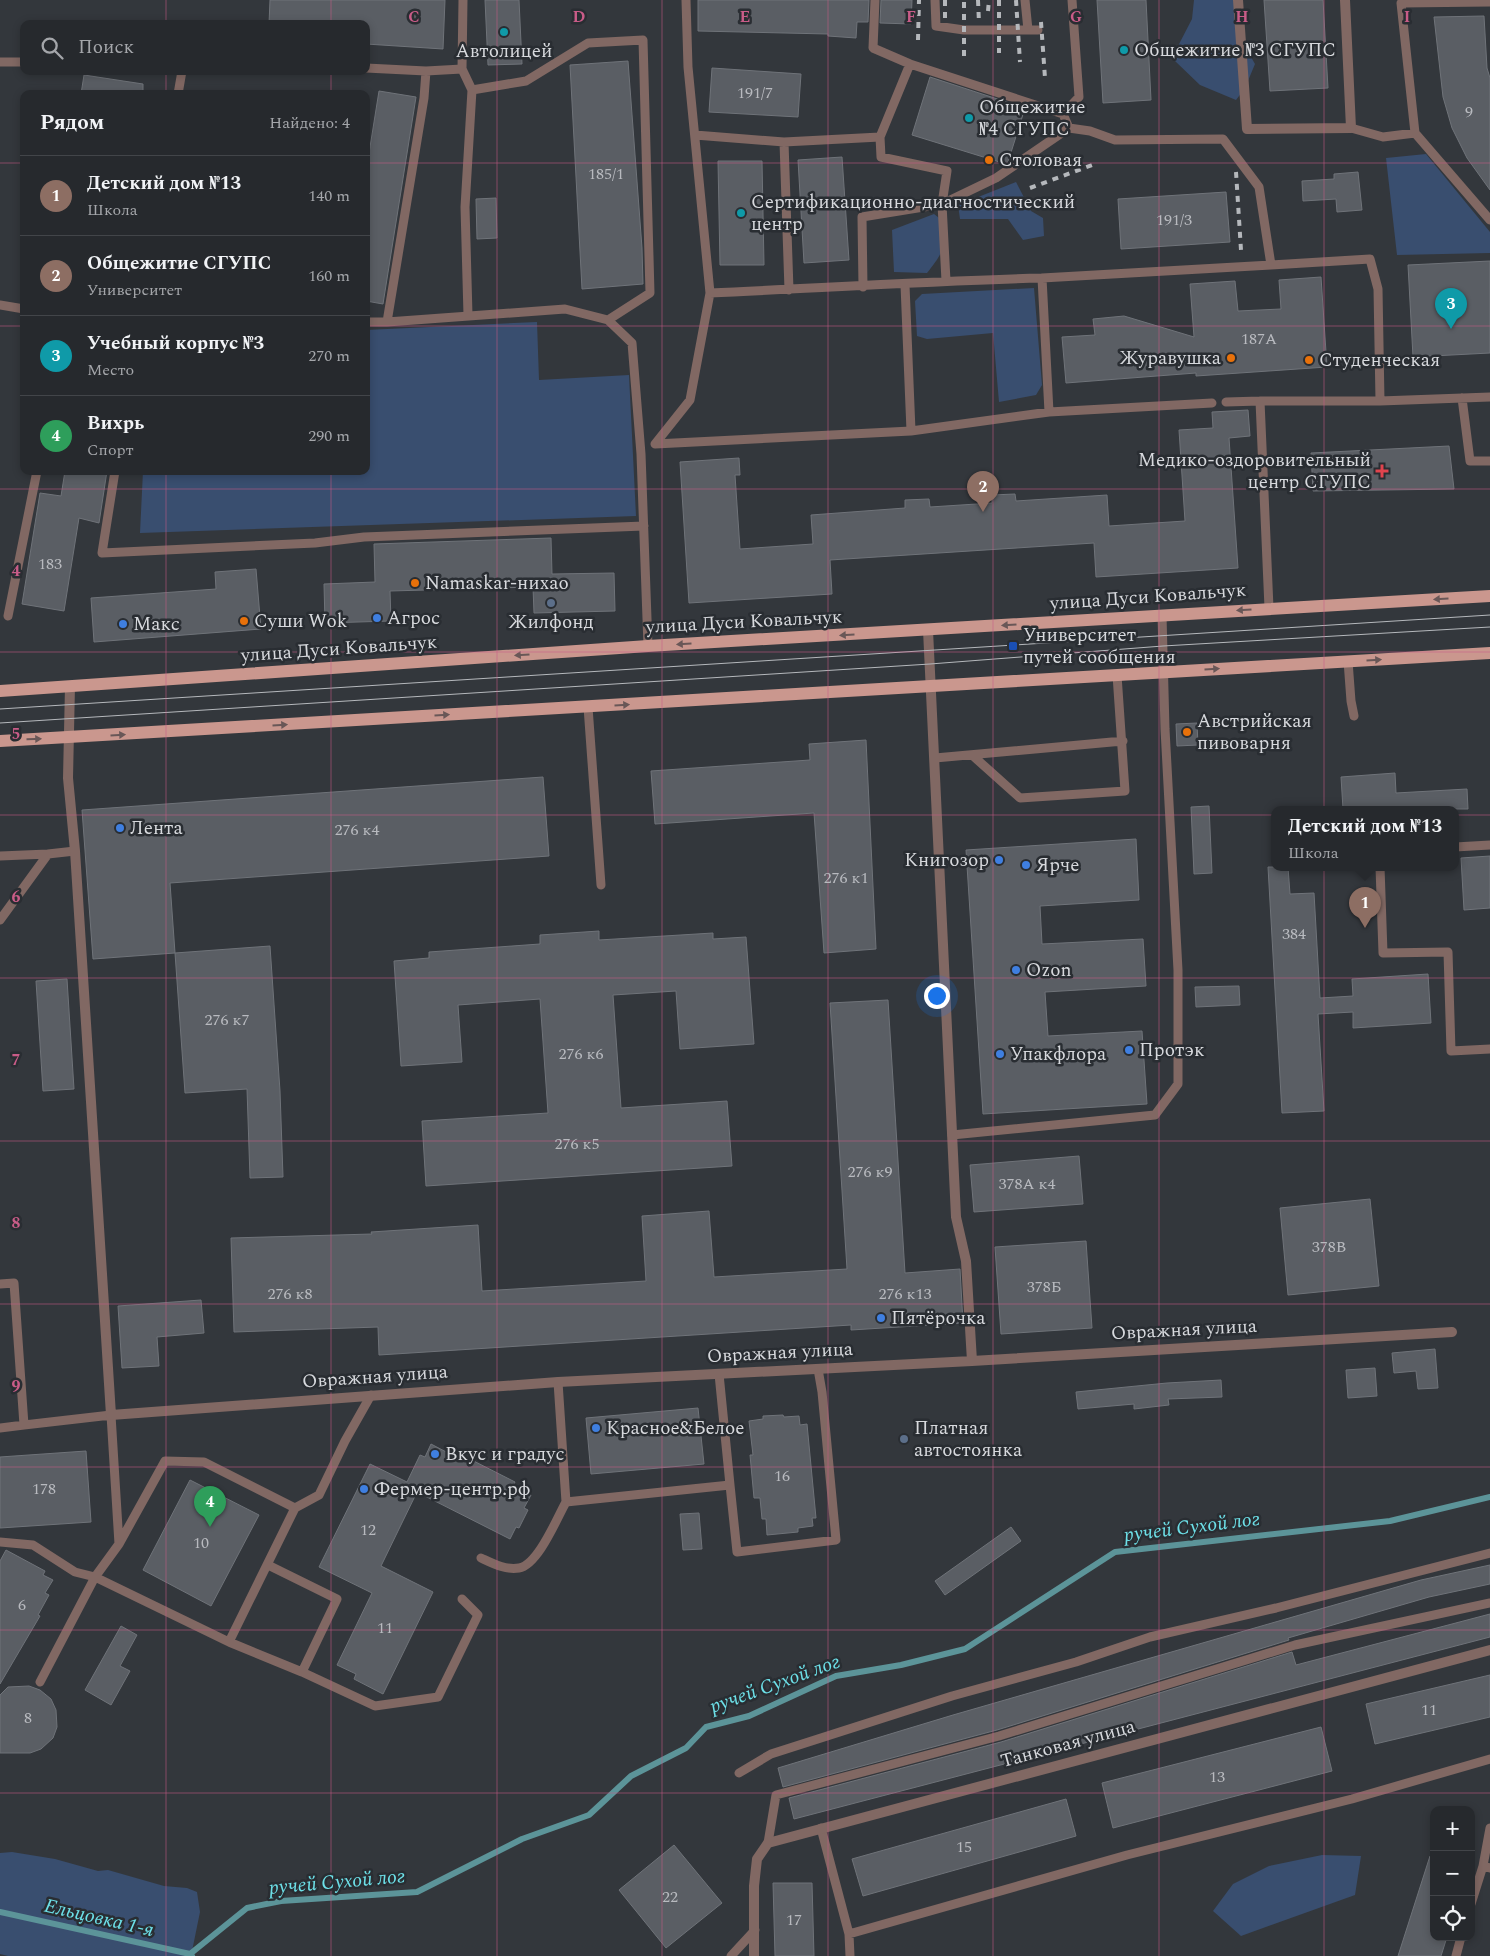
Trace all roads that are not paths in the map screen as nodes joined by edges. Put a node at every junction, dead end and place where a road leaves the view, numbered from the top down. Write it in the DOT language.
graph roads {
  1 [pos="463,0"];
  2 [pos="686,0"];
  3 [pos="875,0"];
  4 [pos="935,0"];
  5 [pos="1025,0"];
  6 [pos="1072,0"];
  7 [pos="1238,0"];
  8 [pos="1345,0"];
  9 [pos="1490,2"];
  10 [pos="1028,30"];
  11 [pos="1038,30"];
  12 [pos="0,62"];
  13 [pos="20,62"];
  14 [pos="910,64"];
  15 [pos="370,68"];
  16 [pos="462,69"];
  17 [pos="426,71"];
  18 [pos="181,75"];
  19 [pos="179,90"];
  20 [pos="472,90"];
  21 [pos="1064,114"];
  22 [pos="1069,128"];
  23 [pos="1351,128"];
  24 [pos="1415,133"];
  25 [pos="695,135"];
  26 [pos="880,137"];
  27 [pos="784,142"];
  28 [pos="942,204"];
  29 [pos="1490,220"];
  30 [pos="1270,265"];
  31 [pos="1042,278"];
  32 [pos="946,281"];
  33 [pos="905,285"];
  34 [pos="863,287"];
  35 [pos="789,290"];
  36 [pos="710,293"];
  37 [pos="0,305"];
  38 [pos="20,309"];
  39 [pos="468,315"];
  40 [pos="608,320"];
  41 [pos="370,322"];
  42 [pos="387,322"];
  43 [pos="1490,397"];
  44 [pos="1462,398"];
  45 [pos="1260,401"];
  46 [pos="1380,401"];
  47 [pos="1226,402"];
  48 [pos="1212,403"];
  49 [pos="1049,412"];
  50 [pos="910,431"];
  51 [pos="1490,461"];
  52 [pos="36,475"];
  53 [pos="114,475"];
  54 [pos="644,526"];
  55 [pos="1490,596"];
  56 [pos="1270,608"];
  57 [pos="1162,615"];
  58 [pos="8,616"];
  59 [pos="928,630"];
  60 [pos="648,646"];
  61 [pos="1490,653"];
  62 [pos="1348,661"];
  63 [pos="1163,672"];
  64 [pos="1117,675"];
  65 [pos="70,686"];
  66 [pos="931,686"];
  67 [pos="0,691"];
  68 [pos="588,706"];
  69 [pos="1354,716"];
  70 [pos="69,737"];
  71 [pos="0,741"];
  72 [pos="1123,741"];
  73 [pos="972,755"];
  74 [pos="935,758"];
  75 [pos="1490,845"];
  76 [pos="1459,847"];
  77 [pos="75,851"];
  78 [pos="48,854"];
  79 [pos="0,856"];
  80 [pos="1380,871"];
  81 [pos="601,885"];
  82 [pos="0,920"];
  83 [pos="1490,1049"];
  84 [pos="952,1135"];
  85 [pos="0,1284"];
  86 [pos="1452,1332"];
  87 [pos="972,1361"];
  88 [pos="818,1369"];
  89 [pos="719,1374"];
  90 [pos="558,1382"];
  91 [pos="370,1395"];
  92 [pos="111,1415"];
  93 [pos="24,1425"];
  94 [pos="0,1428"];
  95 [pos="730,1485"];
  96 [pos="566,1502"];
  97 [pos="295,1508"];
  98 [pos="0,1542"];
  99 [pos="119,1544"];
  100 [pos="1490,1554"];
  101 [pos="481,1558"];
  102 [pos="268,1566"];
  103 [pos="95,1577"];
  104 [pos="462,1599"];
  105 [pos="1490,1603"];
  106 [pos="229,1642"];
  107 [pos="1490,1650"];
  108 [pos="302,1672"];
  109 [pos="40,1682"];
  110 [pos="1490,1759"];
  111 [pos="739,1773"];
  112 [pos="821,1828"];
  113 [pos="1490,1828"];
  114 [pos="768,1843"];
  115 [pos="1486,1867"];
  116 [pos="1474,1896"];
  117 [pos="754,1930"];
  118 [pos="850,1934"];
  119 [pos="1461,1941"];
  120 [pos="731,1956"];
  121 [pos="754,1956"];
  122 [pos="850,1956"];
  123 [pos="1456,1956"];
  1 -- 16 [label="lane"];
  2 -- 25 [label="lane"];
  3 -- 14 [label="lane"];
  4 -- 10 [label="lane"];
  5 -- 10 [label="lane"];
  6 -- 21 [label="lane"];
  7 -- 23 [label="street"];
  8 -- 23 [label="street"];
  9 -- 24 [label="lane"];
  10 -- 11 [label="lane"];
  12 -- 13 [label="lane"];
  14 -- 21 [label="lane"];
  14 -- 26 [label="lane"];
  15 -- 17 [label="lane"];
  16 -- 17 [label="lane"];
  16 -- 20 [label="lane"];
  17 -- 42 [label="lane"];
  18 -- 19 [label="lane"];
  20 -- 39 [label="lane"];
  20 -- 40 [label="lane"];
  21 -- 22 [label="lane"];
  22 -- 28 [label="lane"];
  22 -- 30 [label="lane"];
  23 -- 24 [label="lane"];
  24 -- 29 [label="lane"];
  25 -- 27 [label="lane"];
  25 -- 36 [label="lane"];
  26 -- 27 [label="lane"];
  26 -- 28 [label="lane"];
  27 -- 35 [label="lane"];
  28 -- 32 [label="lane"];
  28 -- 34 [label="lane"];
  30 -- 31 [label="lane"];
  30 -- 46 [label="lane"];
  31 -- 32 [label="lane"];
  31 -- 49 [label="lane"];
  32 -- 33 [label="lane"];
  33 -- 34 [label="lane"];
  33 -- 50 [label="lane"];
  34 -- 35 [label="lane"];
  35 -- 36 [label="lane"];
  36 -- 50 [label="lane"];
  37 -- 38 [label="lane"];
  39 -- 40 [label="lane"];
  39 -- 42 [label="lane"];
  40 -- 54 [label="lane"];
  41 -- 42 [label="lane"];
  43 -- 44 [label="lane"];
  44 -- 46 [label="lane"];
  44 -- 51 [label="lane"];
  45 -- 46 [label="lane"];
  45 -- 47 [label="lane"];
  45 -- 56 [label="lane"];
  48 -- 49 [label="lane"];
  49 -- 50 [label="lane"];
  52 -- 58 [label="lane"];
  53 -- 54 [label="lane"];
  54 -- 60 [label="lane"];
  55 -- 56 [label="main road, улица Дуси Ковальчук, one-way"];
  56 -- 57 [label="main road, улица Дуси Ковальчук, one-way"];
  57 -- 59 [label="main road, улица Дуси Ковальчук, one-way"];
  57 -- 63 [label="lane"];
  59 -- 60 [label="main road, улица Дуси Ковальчук, one-way"];
  59 -- 66 [label="street"];
  60 -- 65 [label="main road, улица Дуси Ковальчук, one-way"];
  62 -- 61 [label="main road, one-way"];
  63 -- 62 [label="main road, one-way"];
  62 -- 69 [label="lane"];
  63 -- 64 [label="main road"];
  63 -- 84 [label="lane"];
  64 -- 66 [label="main road"];
  64 -- 72 [label="lane"];
  65 -- 67 [label="main road, улица Дуси Ковальчук"];
  65 -- 70 [label="street"];
  68 -- 66 [label="main road, one-way"];
  66 -- 74 [label="street"];
  70 -- 68 [label="main road, one-way"];
  68 -- 81 [label="lane"];
  71 -- 70 [label="main road, one-way"];
  70 -- 77 [label="street"];
  72 -- 73 [label="lane"];
  72 -- 73 [label="lane"];
  73 -- 74 [label="lane"];
  74 -- 84 [label="street"];
  75 -- 76 [label="lane"];
  77 -- 78 [label="lane"];
  77 -- 92 [label="street"];
  78 -- 79 [label="lane"];
  78 -- 82 [label="lane"];
  80 -- 83 [label="lane"];
  84 -- 87 [label="street"];
  85 -- 93 [label="lane"];
  86 -- 87 [label="street, Овражная улица"];
  87 -- 88 [label="street, Овражная улица"];
  88 -- 89 [label="street, Овражная улица"];
  88 -- 95 [label="lane"];
  89 -- 90 [label="street, Овражная улица"];
  89 -- 95 [label="lane"];
  90 -- 91 [label="street, Овражная улица"];
  90 -- 96 [label="lane"];
  91 -- 92 [label="street, Овражная улица"];
  91 -- 97 [label="lane"];
  92 -- 93 [label="lane"];
  92 -- 99 [label="lane"];
  93 -- 94 [label="lane"];
  95 -- 96 [label="lane"];
  96 -- 101 [label="lane"];
  97 -- 99 [label="lane"];
  97 -- 102 [label="lane"];
  98 -- 103 [label="lane"];
  99 -- 103 [label="lane"];
  100 -- 111 [label="lane"];
  102 -- 106 [label="lane"];
  102 -- 108 [label="lane"];
  103 -- 106 [label="lane"];
  103 -- 109 [label="lane"];
  104 -- 108 [label="lane"];
  105 -- 114 [label="lane"];
  106 -- 108 [label="lane"];
  107 -- 112 [label="street, Танковая улица"];
  110 -- 118 [label="lane"];
  112 -- 114 [label="street, Танковая улица"];
  112 -- 118 [label="lane"];
  113 -- 115 [label="lane"];
  114 -- 117 [label="street"];
  115 -- 116 [label="lane"];
  117 -- 120 [label="lane"];
  117 -- 121 [label="street"];
  118 -- 122 [label="lane"];
  119 -- 123 [label="lane"];
}
